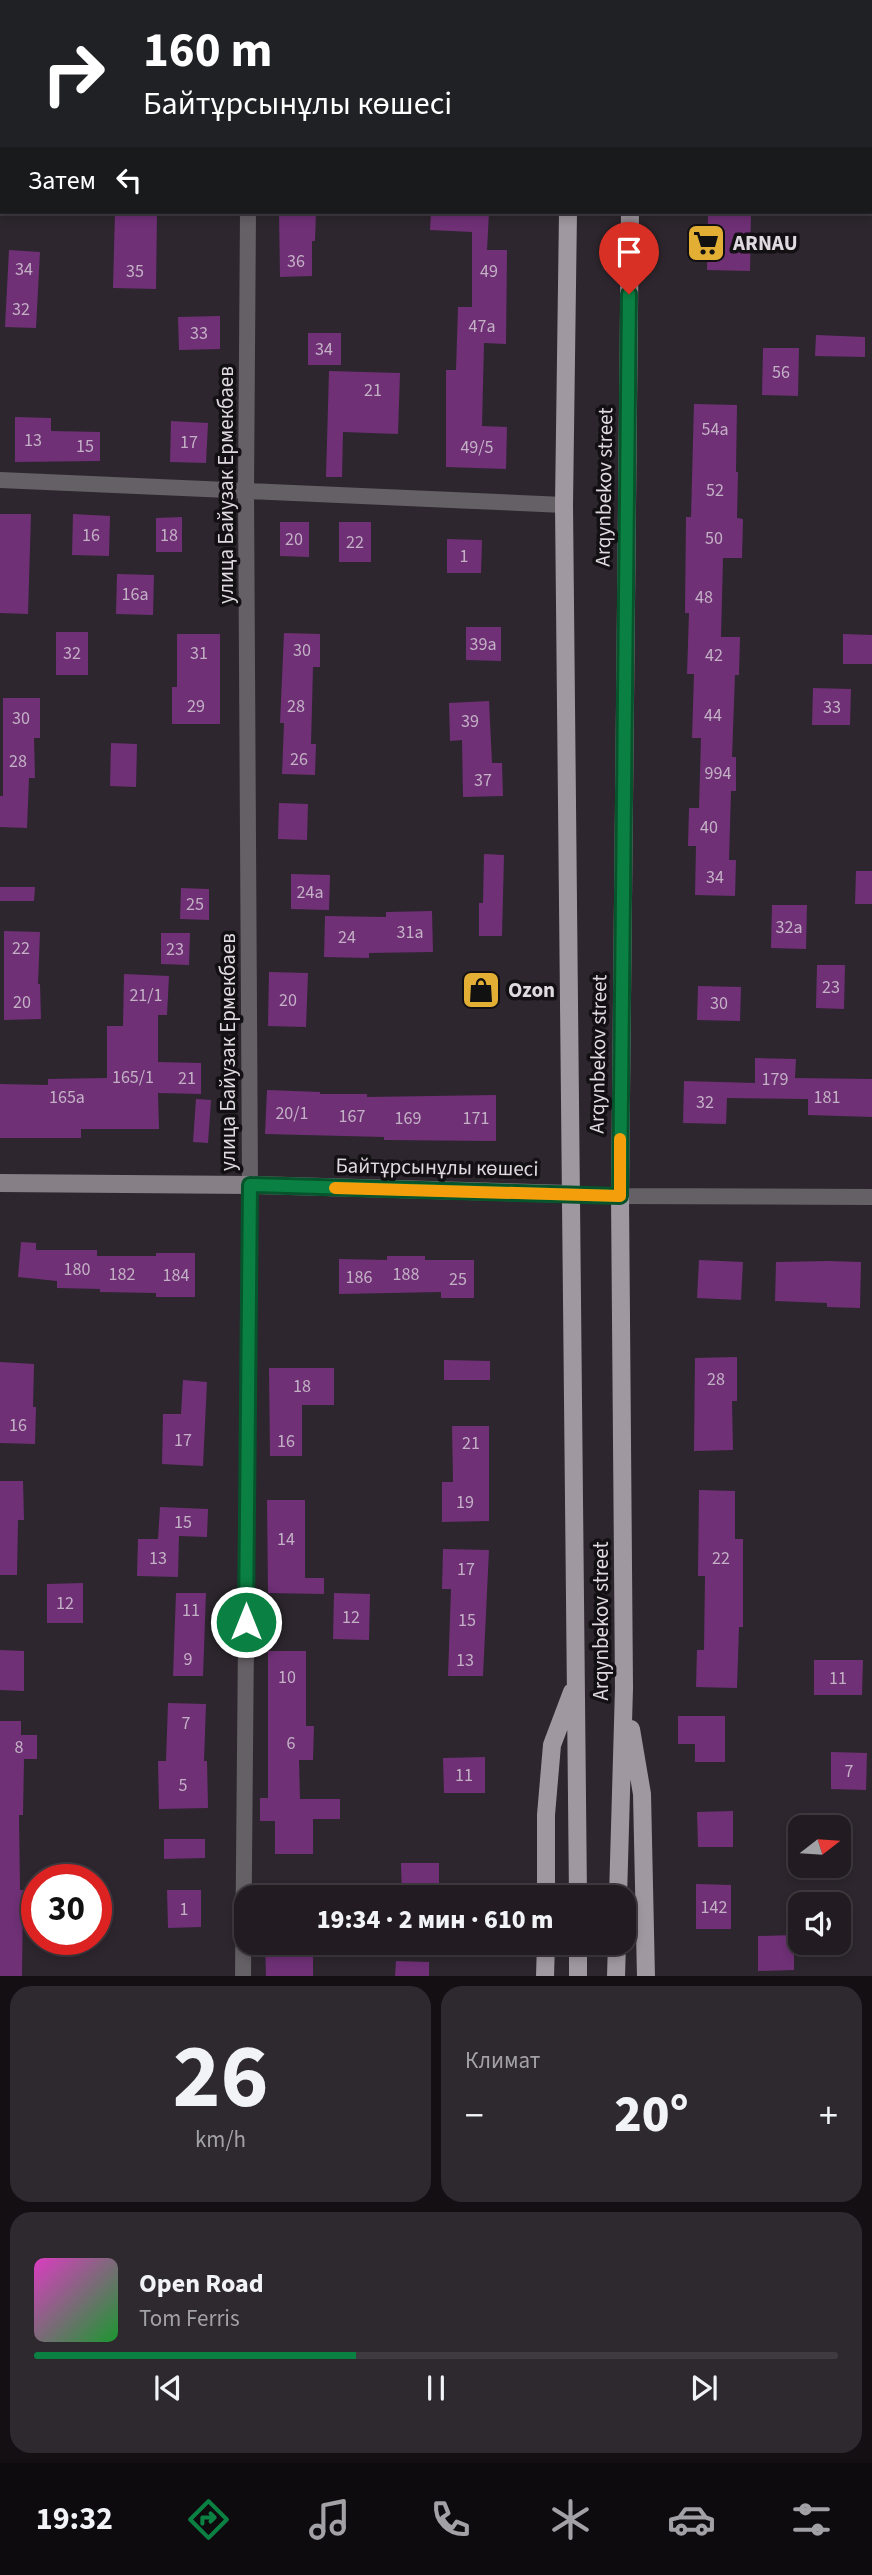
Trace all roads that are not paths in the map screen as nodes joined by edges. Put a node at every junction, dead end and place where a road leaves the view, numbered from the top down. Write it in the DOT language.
graph roads {
  1 [pos="247,214"];
  2 [pos="568,214"];
  3 [pos="630,214"];
  4 [pos="0,480"];
  5 [pos="246,491"];
  6 [pos="564,505"];
  7 [pos="0,1184"];
  8 [pos="250,1185"];
  9 [pos="569,1194"];
  10 [pos="620,1196"];
  11 [pos="872,1197"];
  12 [pos="576,1682"];
  13 [pos="624,1688"];
  14 [pos="546,1885"];
  15 [pos="578,1885"];
  16 [pos="618,1885"];
  17 [pos="546,1955"];
  18 [pos="578,1955"];
  19 [pos="617,1955"];
  20 [pos="243,1976"];
  21 [pos="545,1976"];
  22 [pos="578,1976"];
  23 [pos="616,1976"];
  24 [pos="646,1976"];
  1 -- 5 [label="street, улица Байузак Ермекбаев"];
  2 -- 6 [label="main road, Arqynbekov street"];
  3 -- 10 [label="main road, Arqynbekov street"];
  4 -- 5 [label="street"];
  5 -- 6 [label="street"];
  5 -- 8 [label="street, улица Байузак Ермекбаев"];
  6 -- 9 [label="main road, Arqynbekov street"];
  7 -- 8 [label="main road, Байтұрсынұлы көшесі"];
  8 -- 9 [label="main road, Байтұрсынұлы көшесі"];
  8 -- 20 [label="street, улица Байузак Ермекбаев"];
  9 -- 10 [label="street, Байтұрсынұлы көшесі"];
  9 -- 12 [label="main road, Arqynbekov street"];
  10 -- 11 [label="street, Байтұрсынұлы көшесі"];
  10 -- 13 [label="main road, Arqynbekov street"];
  12 -- 14 [label="main road"];
  12 -- 15 [label="main road, Arqynbekov street"];
  13 -- 16 [label="main road, Arqynbekov street"];
  13 -- 24 [label="main road"];
  17 -- 21 [label="main road"];
  18 -- 22 [label="main road"];
  19 -- 23 [label="main road"];
}
